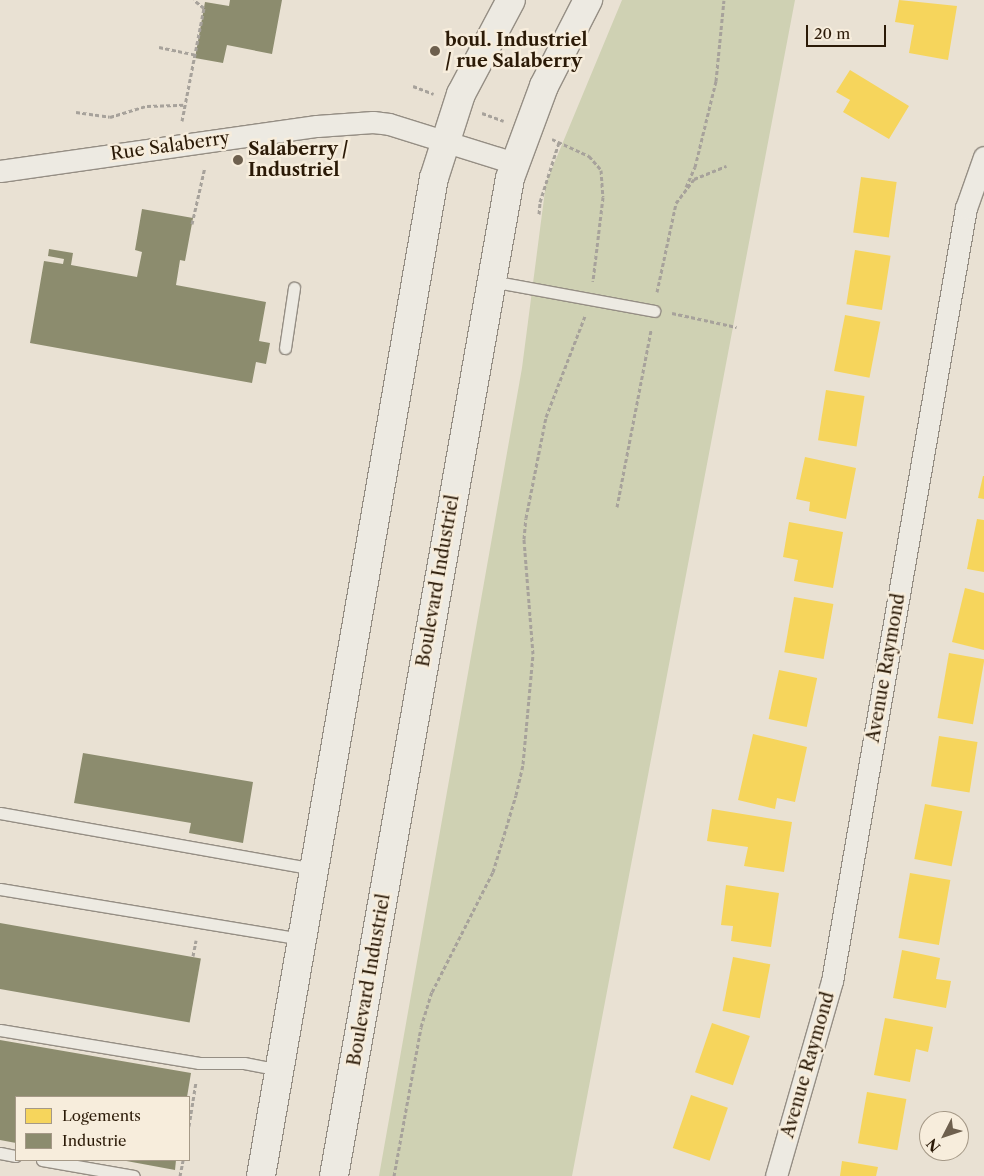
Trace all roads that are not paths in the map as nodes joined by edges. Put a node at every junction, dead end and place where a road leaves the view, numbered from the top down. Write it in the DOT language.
graph roads {
  1 [pos="511,0"];
  2 [pos="588,0"];
  3 [pos="444,142"];
  4 [pos="984,157"];
  5 [pos="514,163"];
  6 [pos="0,172"];
  7 [pos="491,281"];
  8 [pos="294,288"];
  9 [pos="654,311"];
  10 [pos="286,348"];
  11 [pos="0,813"];
  12 [pos="313,869"];
  13 [pos="0,889"];
  14 [pos="301,939"];
  15 [pos="0,1030"];
  16 [pos="279,1070"];
  17 [pos="0,1153"];
  18 [pos="15,1156"];
  19 [pos="48,1161"];
  20 [pos="134,1176"];
  21 [pos="261,1176"];
  22 [pos="334,1176"];
  23 [pos="776,1176"];
  1 -- 3 [label="street"];
  2 -- 5 [label="street, Boulevard Industriel"];
  3 -- 5 [label="street, Rue Salaberry"];
  3 -- 6 [label="street, Rue Salaberry"];
  3 -- 12 [label="street"];
  4 -- 23 [label="street, Avenue Raymond"];
  5 -- 7 [label="street, Boulevard Industriel"];
  7 -- 9 [label="lane"];
  7 -- 22 [label="street, Boulevard Industriel"];
  8 -- 10 [label="lane"];
  11 -- 12 [label="lane"];
  12 -- 14 [label="street"];
  13 -- 14 [label="lane"];
  14 -- 16 [label="street"];
  15 -- 16 [label="lane"];
  16 -- 21 [label="street"];
  17 -- 18 [label="lane"];
  19 -- 20 [label="lane"];
}
